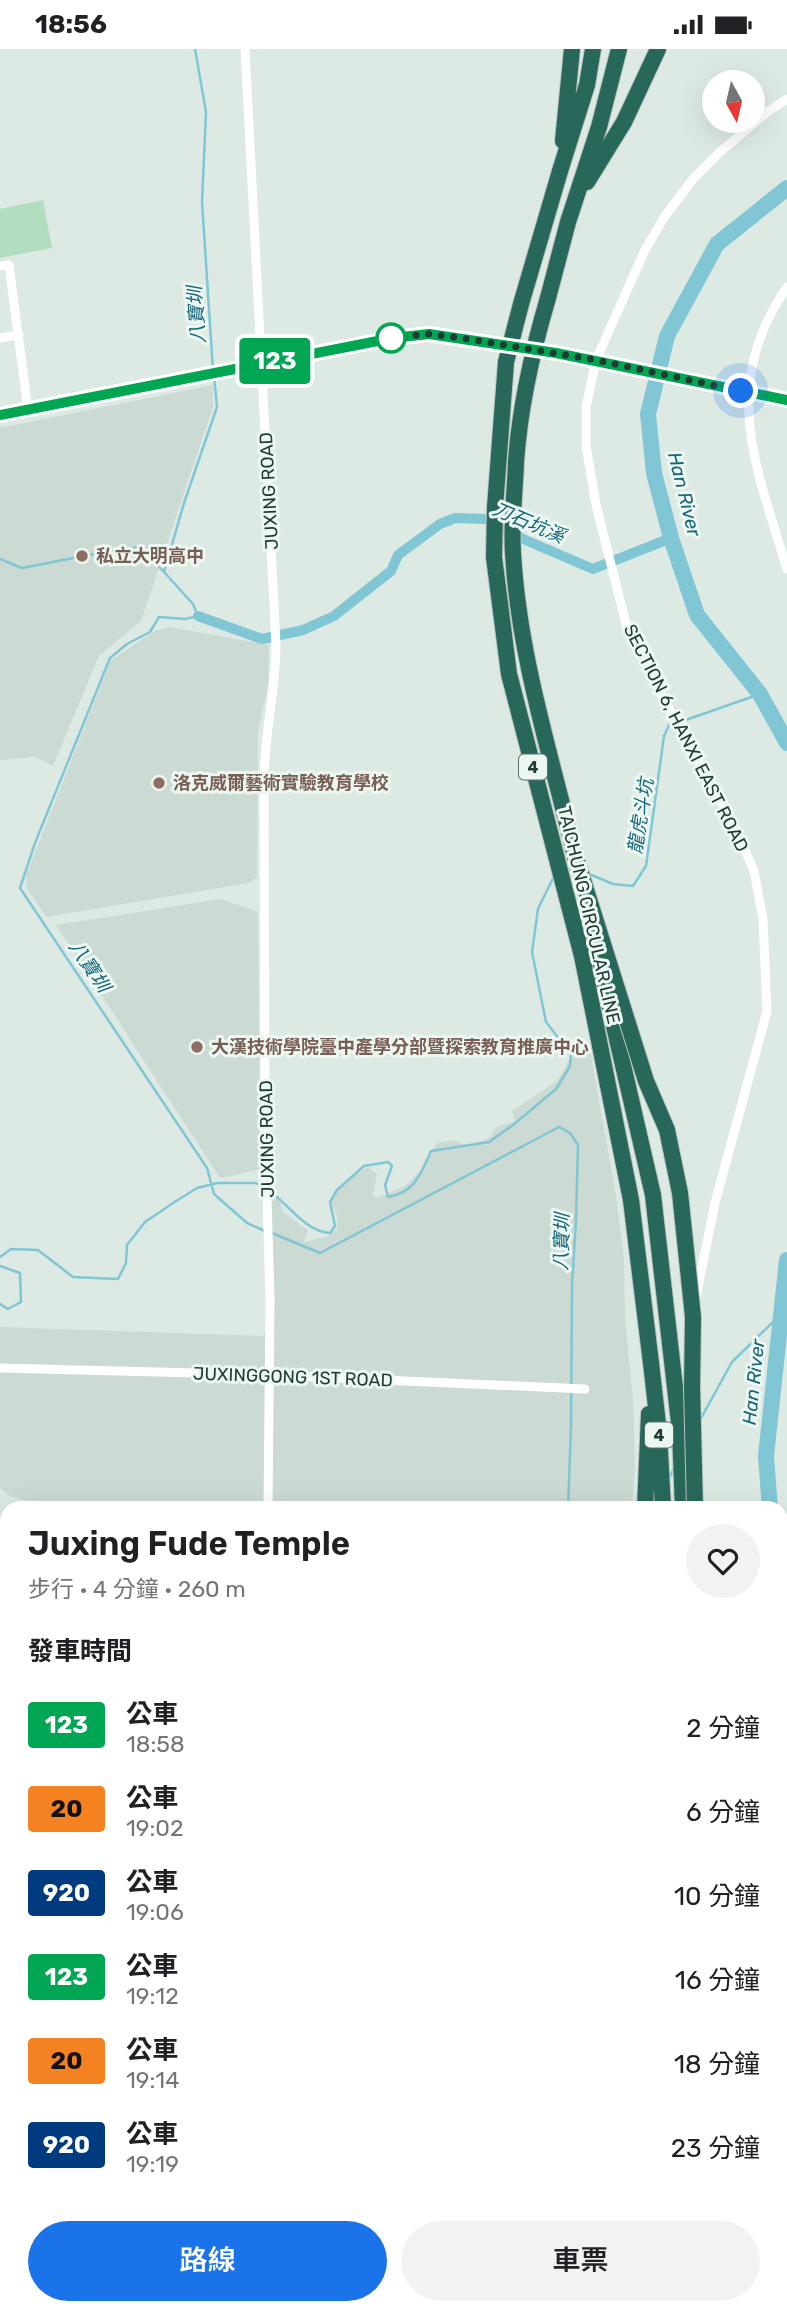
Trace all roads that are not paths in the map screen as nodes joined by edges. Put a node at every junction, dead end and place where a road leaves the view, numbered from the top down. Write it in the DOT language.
graph roads {
  1 [pos="244,49"];
  2 [pos="572,49"];
  3 [pos="593,49"];
  4 [pos="619,49"];
  5 [pos="658,49"];
  6 [pos="787,99"];
  7 [pos="560,171"];
  8 [pos="574,203"];
  9 [pos="0,266"];
  10 [pos="787,287"];
  11 [pos="19,335"];
  12 [pos="0,338"];
  13 [pos="596,360"];
  14 [pos="262,364"];
  15 [pos="745,392"];
  16 [pos="787,400"];
  17 [pos="28,410"];
  18 [pos="0,415"];
  19 [pos="787,569"];
  20 [pos="576,858"];
  21 [pos="651,1363"];
  22 [pos="0,1367"];
  23 [pos="271,1375"];
  24 [pos="585,1389"];
  25 [pos="268,1501"];
  26 [pos="645,1501"];
  27 [pos="663,1501"];
  28 [pos="683,1501"];
  29 [pos="693,1501"];
  30 [pos="694,1501"];
  1 -- 14 [label="street, JUXING ROAD"];
  2 -- 7 [label="highway"];
  3 -- 7 [label="highway"];
  4 -- 8 [label="highway"];
  5 -- 8 [label="highway"];
  6 -- 13 [label="street, SECTION 6, HANXI EAST ROAD"];
  7 -- 21 [label="highway, TAICHUNG CIRCULAR LINE / 4, bridge"];
  8 -- 20 [label="highway, TAICHUNG CIRCULAR LINE / 4, bridge"];
  9 -- 11 [label="street"];
  10 -- 15 [label="street"];
  11 -- 12 [label="street"];
  11 -- 17 [label="street"];
  13 -- 14 [label="street"];
  13 -- 15 [label="street"];
  13 -- 29 [label="street, SECTION 6, HANXI EAST ROAD"];
  14 -- 17 [label="street"];
  14 -- 23 [label="street, JUXING ROAD"];
  15 -- 16 [label="street"];
  15 -- 19 [label="street"];
  17 -- 18 [label="street"];
  20 -- 28 [label="highway, TAICHUNG CIRCULAR LINE / 4, bridge"];
  20 -- 30 [label="highway, bridge"];
  21 -- 26 [label="highway"];
  21 -- 27 [label="highway, TAICHUNG CIRCULAR LINE / 4"];
  22 -- 23 [label="street, JUXINGGONG 1ST ROAD"];
  23 -- 24 [label="street, JUXINGGONG 1ST ROAD"];
  23 -- 25 [label="street, JUXING ROAD"];
}
